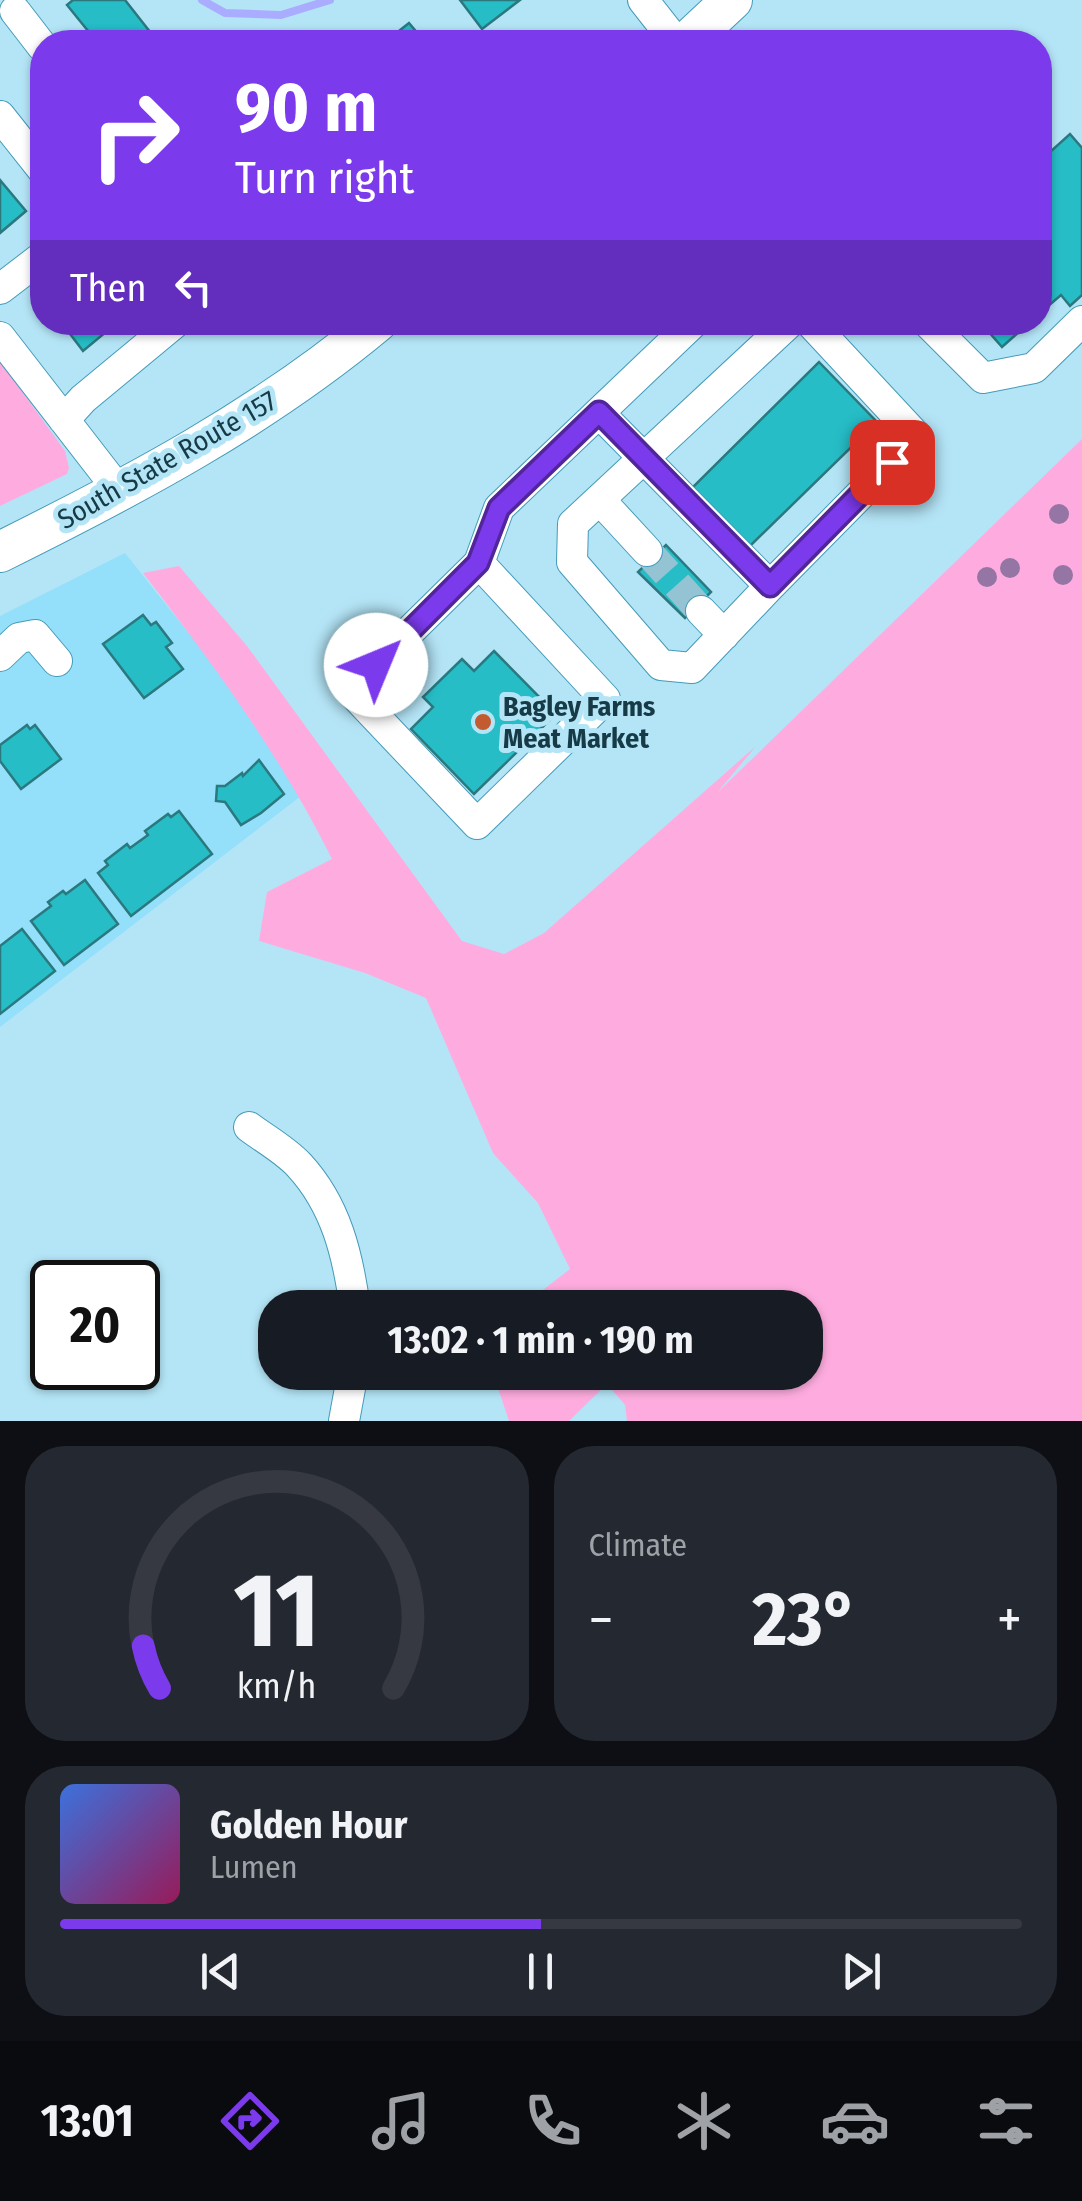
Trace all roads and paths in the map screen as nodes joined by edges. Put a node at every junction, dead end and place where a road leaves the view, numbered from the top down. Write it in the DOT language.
graph roads {
  1 [pos="643,0"];
  2 [pos="732,0"];
  3 [pos="14,11"];
  4 [pos="667,30"];
  5 [pos="700,30"];
  6 [pos="30,31"];
  7 [pos="0,116"];
  8 [pos="30,154"];
  9 [pos="30,266"];
  10 [pos="0,289"];
  11 [pos="1082,320"];
  12 [pos="160,335"];
  13 [pos="362,335"];
  14 [pos="680,335"];
  15 [pos="776,335"];
  16 [pos="822,335"];
  17 [pos="941,335"];
  18 [pos="0,337"];
  19 [pos="599,412"];
  20 [pos="64,420"];
  21 [pos="646,460"];
  22 [pos="120,492"];
  23 [pos="600,500"];
  24 [pos="0,552"];
  25 [pos="647,552"];
  26 [pos="478,563"];
  27 [pos="770,586"];
  28 [pos="701,611"];
  29 [pos="724,635"];
  30 [pos="0,656"];
  31 [pos="57,661"];
  32 [pos="249,1127"];
  33 [pos="352,1290"];
  34 [pos="350,1390"];
  35 [pos="344,1421"];
  1 -- 4 [label="street"];
  2 -- 5 [label="main road"];
  3 -- 6 [label="street"];
  7 -- 8 [label="street"];
  9 -- 10 [label="street"];
  11 -- 17 [label="street"];
  12 -- 20 [label="street"];
  13 -- 22 [label="main road, South State Route 157"];
  14 -- 19 [label="street"];
  15 -- 21 [label="street"];
  16 -- 27 [label="street"];
  18 -- 20 [label="street"];
  19 -- 21 [label="street"];
  19 -- 26 [label="street"];
  20 -- 22 [label="street"];
  21 -- 23 [label="street"];
  21 -- 27 [label="street"];
  22 -- 24 [label="main road, South State Route 157"];
  23 -- 25 [label="street"];
  23 -- 29 [label="street"];
  26 -- 26 [label="street"];
  27 -- 29 [label="street"];
  28 -- 29 [label="street"];
  30 -- 31 [label="street"];
  32 -- 33 [label="street"];
  34 -- 35 [label="street"];
}
